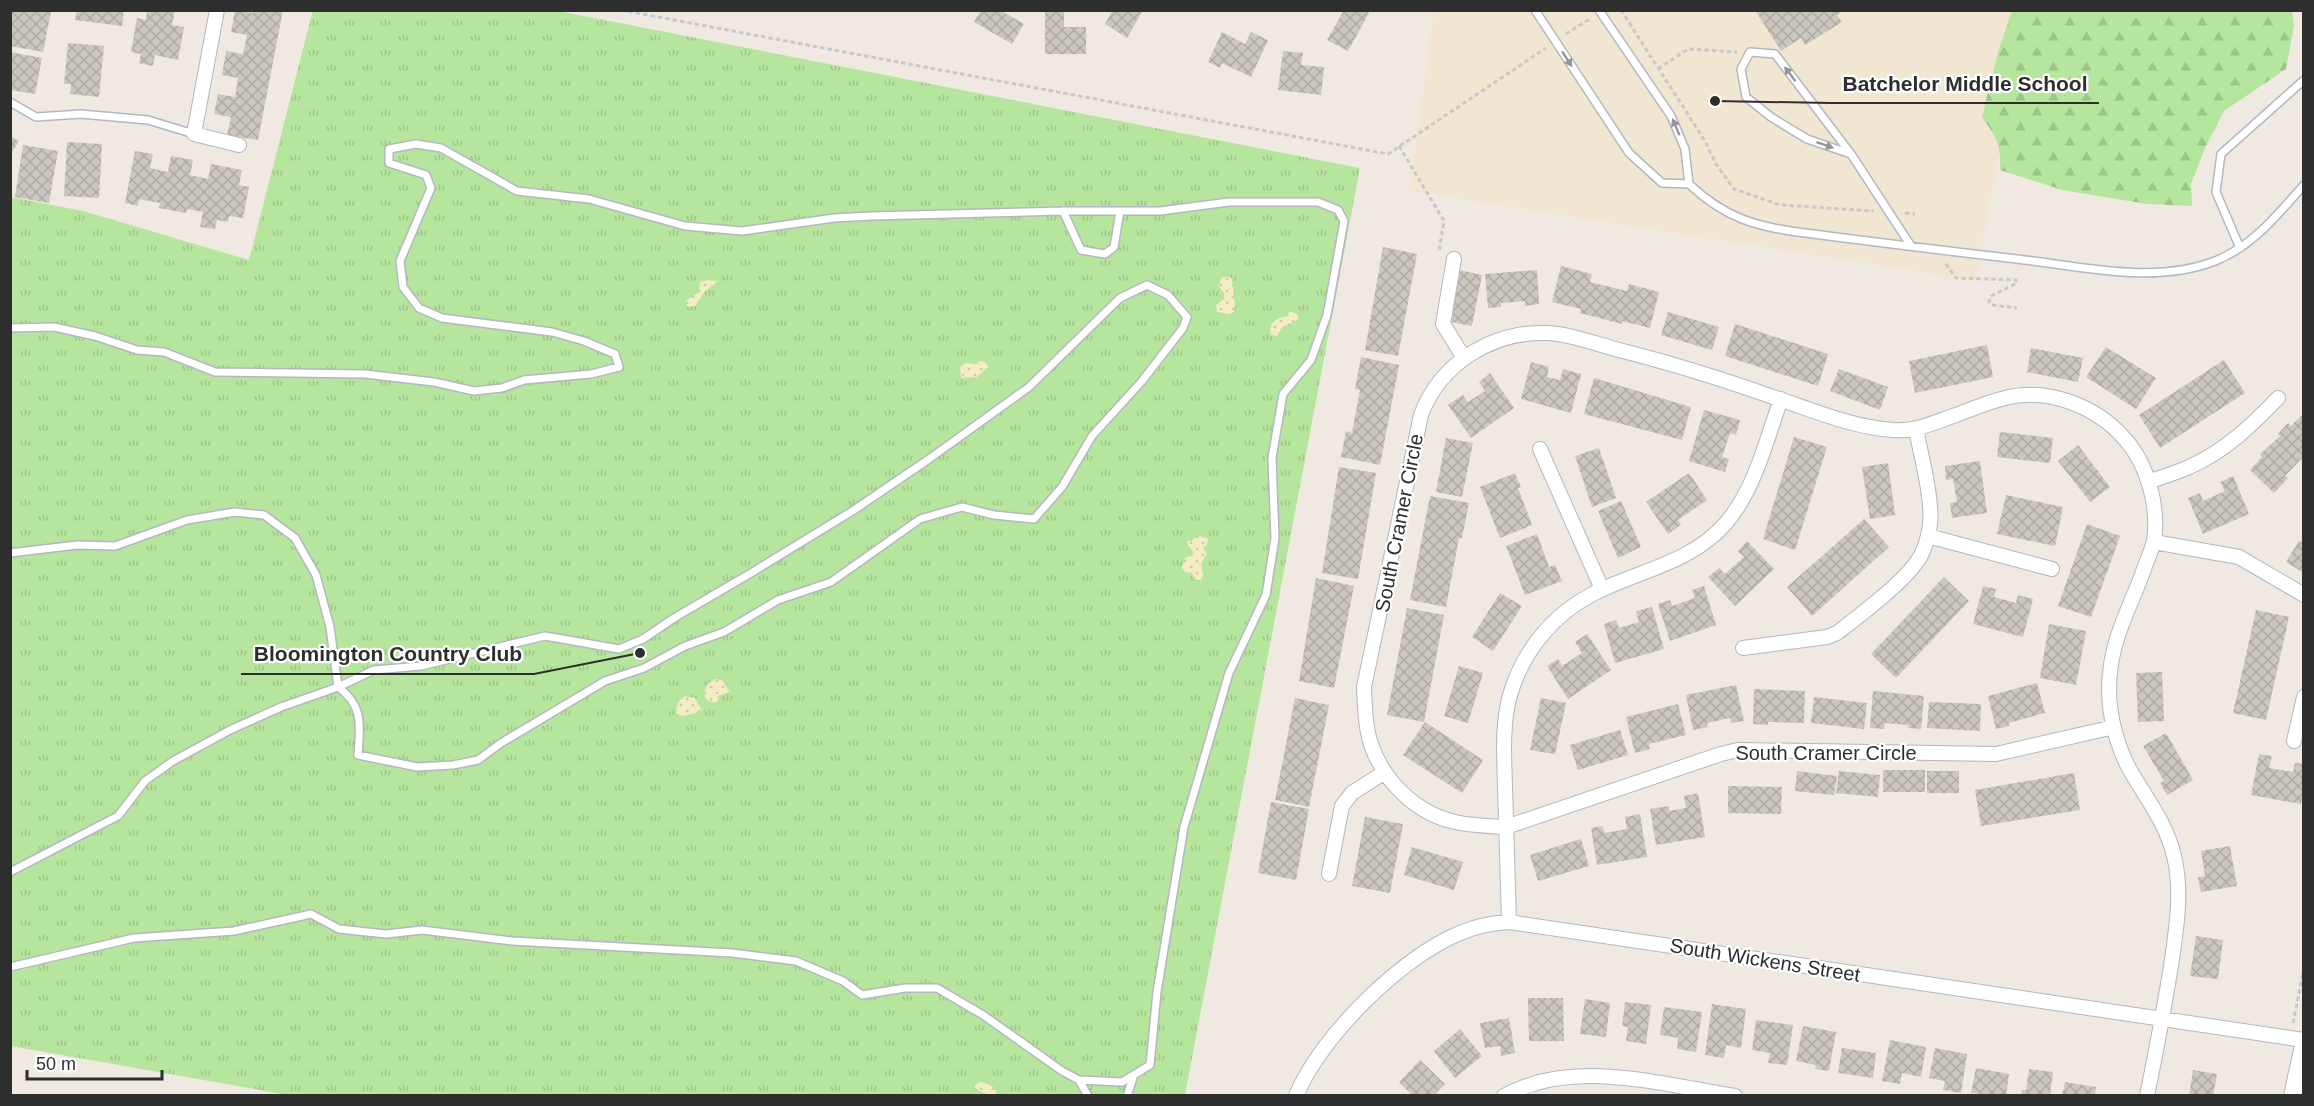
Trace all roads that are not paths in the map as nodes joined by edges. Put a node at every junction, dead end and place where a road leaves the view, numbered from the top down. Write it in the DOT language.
graph roads {
  1 [pos="217,10"];
  2 [pos="1535,10"];
  3 [pos="1600,11"];
  4 [pos="2304,80"];
  5 [pos="10,102"];
  6 [pos="194,134"];
  7 [pos="239,145"];
  8 [pos="1851,154"];
  9 [pos="1689,184"];
  10 [pos="2304,185"];
  11 [pos="1063,211"];
  12 [pos="1120,211"];
  13 [pos="1911,246"];
  14 [pos="2241,248"];
  15 [pos="1454,259"];
  16 [pos="10,328"];
  17 [pos="1464,358"];
  18 [pos="2278,398"];
  19 [pos="1781,399"];
  20 [pos="1916,429"];
  21 [pos="1539,449"];
  22 [pos="2148,482"];
  23 [pos="1928,536"];
  24 [pos="2154,542"];
  25 [pos="10,553"];
  26 [pos="2052,569"];
  27 [pos="1602,589"];
  28 [pos="2304,596"];
  29 [pos="1743,648"];
  30 [pos="338,687"];
  31 [pos="2304,697"];
  32 [pos="2114,727"];
  33 [pos="2294,741"];
  34 [pos="1385,772"];
  35 [pos="1506,827"];
  36 [pos="10,872"];
  37 [pos="1329,874"];
  38 [pos="1509,922"];
  39 [pos="10,967"];
  40 [pos="2163,1020"];
  41 [pos="2304,1040"];
  42 [pos="2304,1050"];
  43 [pos="1134,1075"];
  44 [pos="1079,1080"];
  45 [pos="1707,1093"];
  46 [pos="1088,1095"];
  47 [pos="1127,1095"];
  48 [pos="1296,1095"];
  49 [pos="1503,1095"];
  50 [pos="1735,1095"];
  51 [pos="2147,1095"];
  52 [pos="2294,1095"];
  1 -- 6 [label="street"];
  2 -- 9 [label="lane, one-way"];
  9 -- 3 [label="lane, one-way"];
  4 -- 14 [label="lane"];
  5 -- 6 [label="lane"];
  6 -- 7 [label="street"];
  8 -- 8 [label="lane, one-way"];
  8 -- 13 [label="lane"];
  9 -- 13 [label="lane"];
  10 -- 14 [label="lane"];
  11 -- 12 [label="lane"];
  11 -- 12 [label="lane"];
  11 -- 16 [label="lane"];
  12 -- 43 [label="lane"];
  13 -- 14 [label="lane"];
  15 -- 17 [label="street"];
  17 -- 19 [label="street, South Cramer Circle"];
  17 -- 34 [label="street, South Cramer Circle"];
  18 -- 22 [label="street"];
  19 -- 20 [label="street, South Cramer Circle"];
  19 -- 27 [label="street"];
  20 -- 22 [label="street, South Cramer Circle"];
  20 -- 23 [label="street"];
  21 -- 27 [label="street"];
  22 -- 24 [label="street, South Cramer Circle"];
  23 -- 26 [label="street"];
  23 -- 29 [label="street"];
  24 -- 28 [label="street"];
  24 -- 32 [label="street, South Cramer Circle"];
  25 -- 30 [label="lane"];
  27 -- 35 [label="street"];
  30 -- 30 [label="lane"];
  30 -- 36 [label="lane"];
  31 -- 33 [label="street"];
  32 -- 35 [label="street, South Cramer Circle"];
  32 -- 40 [label="street, South Cramer Circle"];
  34 -- 35 [label="street, South Cramer Circle"];
  34 -- 37 [label="street"];
  35 -- 38 [label="street"];
  38 -- 40 [label="street, South Wickens Street"];
  38 -- 48 [label="street, South Wickens Street"];
  39 -- 44 [label="lane"];
  40 -- 41 [label="street, South Wickens Street"];
  40 -- 51 [label="street, South Cramer Circle"];
  42 -- 52 [label="main road"];
  43 -- 44 [label="lane"];
  43 -- 47 [label="lane"];
  44 -- 46 [label="lane"];
  45 -- 49 [label="street"];
  45 -- 50 [label="street"];
}
